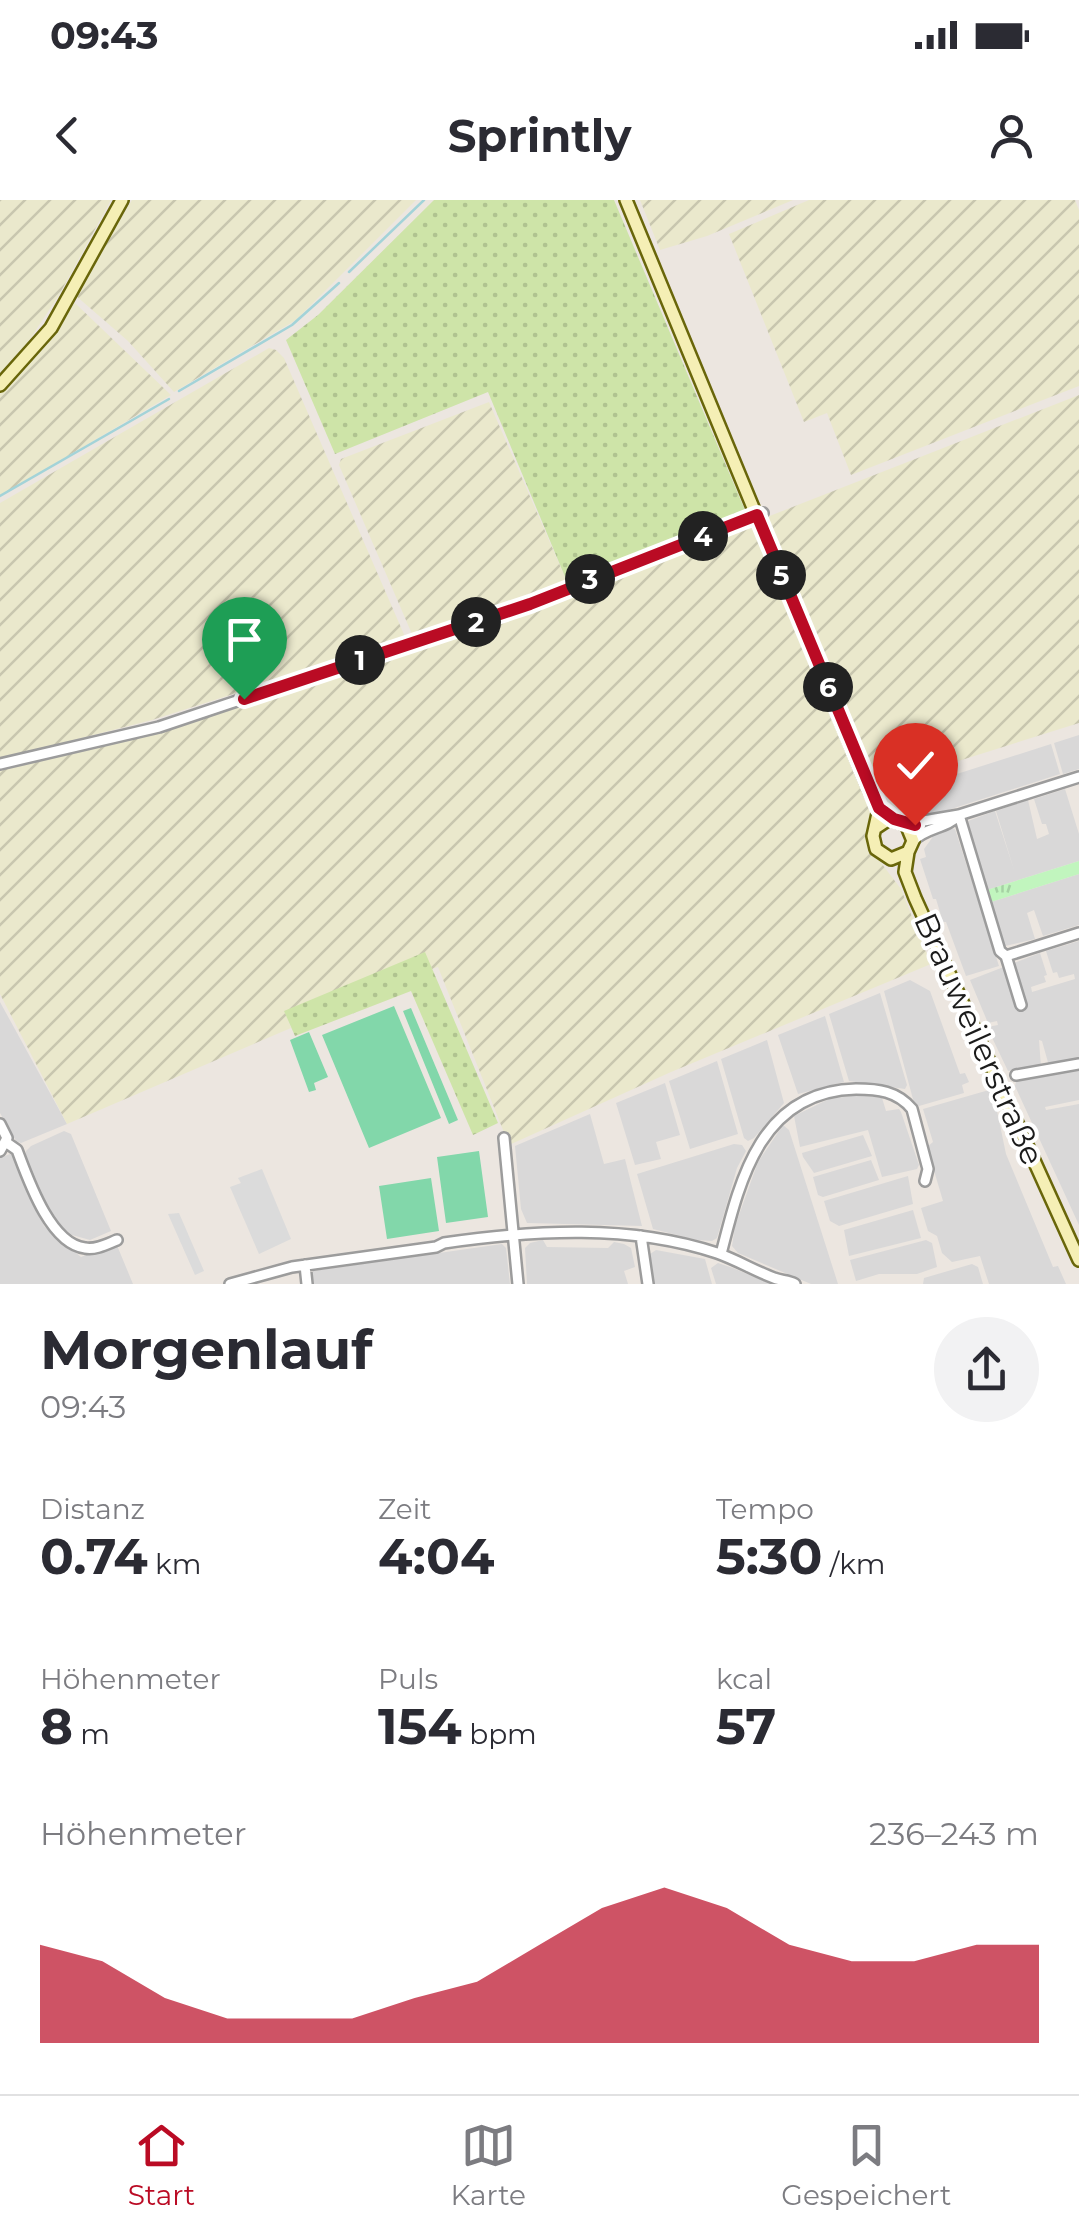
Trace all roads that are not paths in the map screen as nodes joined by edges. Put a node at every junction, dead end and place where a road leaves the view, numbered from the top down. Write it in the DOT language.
graph roads {
  1 [pos="122,200"];
  2 [pos="626,200"];
  3 [pos="0,385"];
  4 [pos="760,514"];
  5 [pos="0,764"];
  6 [pos="1079,776"];
  7 [pos="879,808"];
  8 [pos="959,815"];
  9 [pos="900,822"];
  10 [pos="877,827"];
  11 [pos="910,846"];
  12 [pos="892,859"];
  13 [pos="906,872"];
  14 [pos="1079,933"];
  15 [pos="1006,956"];
  16 [pos="1021,1004"];
  17 [pos="1079,1064"];
  18 [pos="1016,1075"];
  19 [pos="0,1124"];
  20 [pos="504,1138"];
  21 [pos="4,1147"];
  22 [pos="925,1182"];
  23 [pos="514,1233"];
  24 [pos="641,1236"];
  25 [pos="116,1240"];
  26 [pos="721,1254"];
  27 [pos="1079,1260"];
  28 [pos="305,1265"];
  29 [pos="230,1284"];
  30 [pos="307,1284"];
  31 [pos="518,1284"];
  32 [pos="648,1284"];
  33 [pos="796,1284"];
  1 -- 3 [label="main road"];
  2 -- 4 [label="main road"];
  4 -- 5 [label="street"];
  4 -- 7 [label="main road"];
  6 -- 8 [label="street"];
  7 -- 9 [label="main road"];
  7 -- 10 [label="main road"];
  8 -- 9 [label="street"];
  8 -- 11 [label="street"];
  8 -- 15 [label="street"];
  9 -- 10 [label="main road"];
  9 -- 11 [label="main road, Brauweilerstraße"];
  10 -- 12 [label="main road, Brauweilerstraße"];
  11 -- 12 [label="main road"];
  11 -- 13 [label="main road, Brauweilerstraße"];
  12 -- 13 [label="main road, Brauweilerstraße"];
  13 -- 27 [label="main road, Brauweilerstraße"];
  14 -- 15 [label="street"];
  15 -- 16 [label="street"];
  17 -- 18 [label="street"];
  19 -- 21 [label="street"];
  20 -- 23 [label="street"];
  21 -- 25 [label="street"];
  22 -- 26 [label="street"];
  23 -- 24 [label="street"];
  23 -- 28 [label="street"];
  23 -- 31 [label="street"];
  24 -- 26 [label="street"];
  24 -- 32 [label="street"];
  26 -- 33 [label="street"];
  28 -- 29 [label="street"];
  28 -- 30 [label="street"];
}
